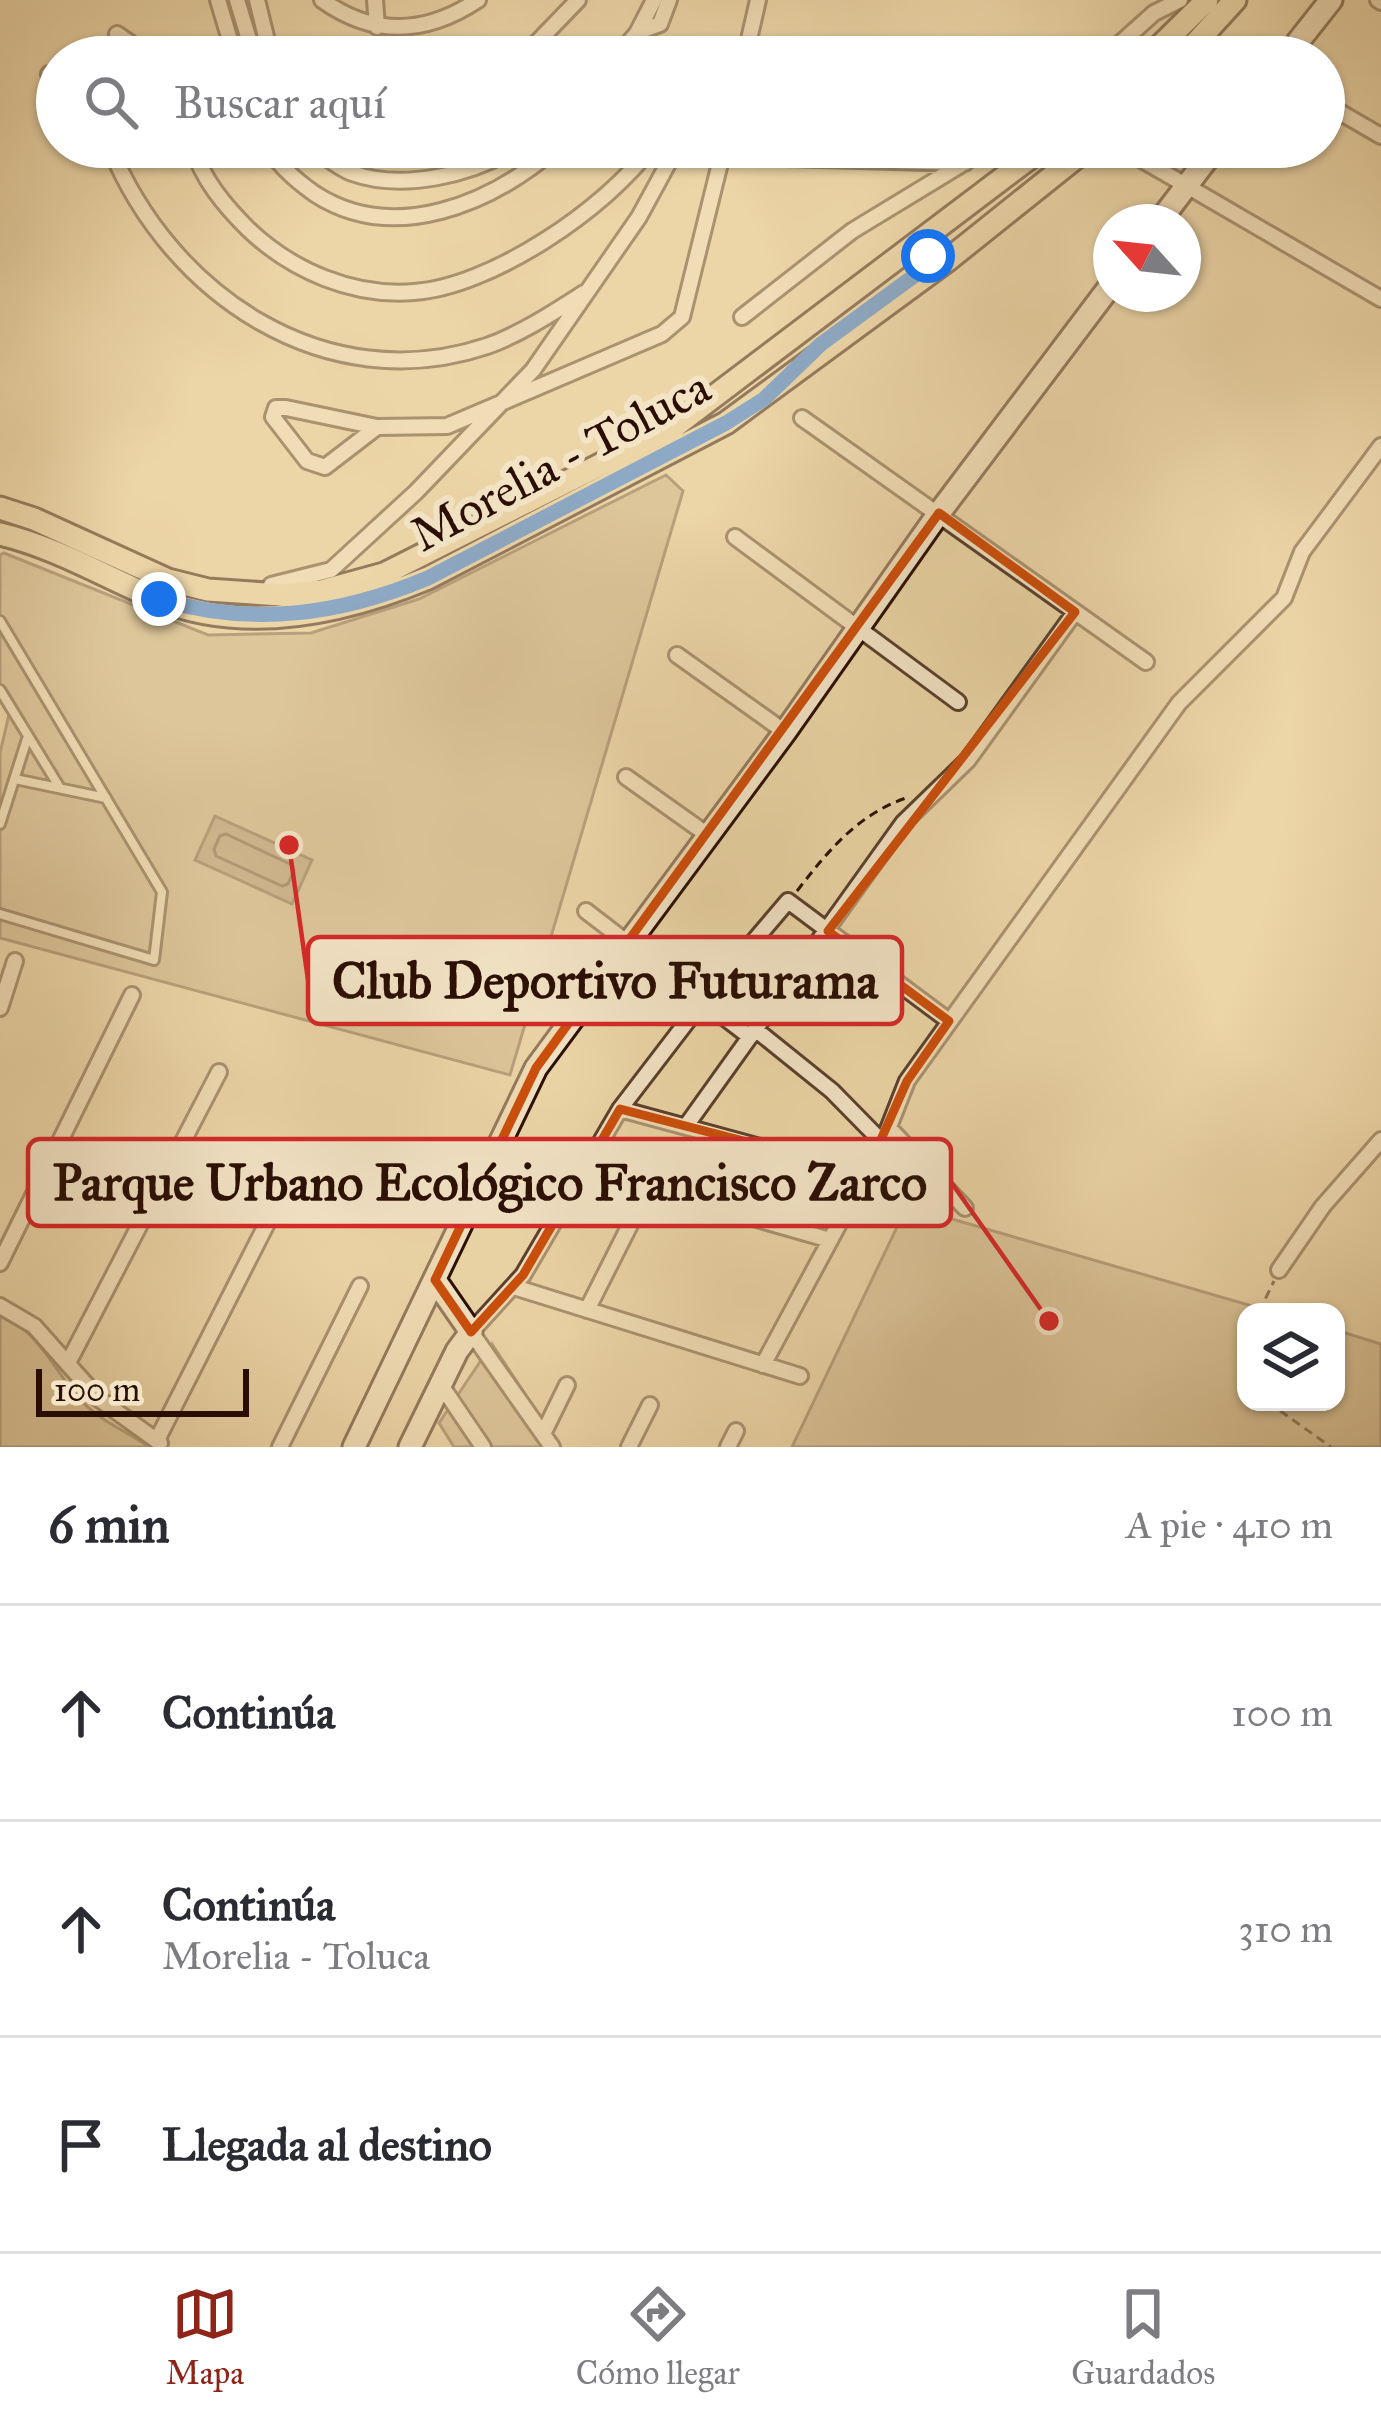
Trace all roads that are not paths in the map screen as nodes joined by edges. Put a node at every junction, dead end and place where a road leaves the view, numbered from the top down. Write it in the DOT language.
graph roads {
  1 [pos="218,0"];
  2 [pos="237,0"];
  3 [pos="257,0"];
  4 [pos="322,0"];
  5 [pos="375,0"];
  6 [pos="478,0"];
  7 [pos="578,0"];
  8 [pos="654,0"];
  9 [pos="669,0"];
  10 [pos="758,0"];
  11 [pos="1235,0"];
  12 [pos="1331,0"];
  13 [pos="1196,1"];
  14 [pos="377,27"];
  15 [pos="637,33"];
  16 [pos="117,34"];
  17 [pos="120,36"];
  18 [pos="229,36"];
  19 [pos="248,36"];
  20 [pos="265,36"];
  21 [pos="543,36"];
  22 [pos="634,36"];
  23 [pos="750,36"];
  24 [pos="1128,36"];
  25 [pos="1167,36"];
  26 [pos="1202,36"];
  27 [pos="1303,36"];
  28 [pos="1345,115"];
  29 [pos="1381,136"];
  30 [pos="121,168"];
  31 [pos="201,168"];
  32 [pos="287,168"];
  33 [pos="343,168"];
  34 [pos="461,168"];
  35 [pos="524,168"];
  36 [pos="636,168"];
  37 [pos="639,168"];
  38 [pos="667,168"];
  39 [pos="719,168"];
  40 [pos="957,168"];
  41 [pos="1017,168"];
  42 [pos="1032,168"];
  43 [pos="1063,168"];
  44 [pos="1156,168"];
  45 [pos="1200,168"];
  46 [pos="661,180"];
  47 [pos="1186,186"];
  48 [pos="1172,204"];
  49 [pos="917,245"];
  50 [pos="949,259"];
  51 [pos="588,290"];
  52 [pos="1381,299"];
  53 [pos="1093,309"];
  54 [pos="742,317"];
  55 [pos="539,320"];
  56 [pos="559,334"];
  57 [pos="764,399"];
  58 [pos="492,410"];
  59 [pos="802,418"];
  60 [pos="377,427"];
  61 [pos="1381,446"];
  62 [pos="0,508"];
  63 [pos="939,513"];
  64 [pos="735,537"];
  65 [pos="0,538"];
  66 [pos="201,588"];
  67 [pos="1075,612"];
  68 [pos="0,621"];
  69 [pos="859,628"];
  70 [pos="677,656"];
  71 [pos="1146,662"];
  72 [pos="0,690"];
  73 [pos="958,702"];
  74 [pos="784,731"];
  75 [pos="28,738"];
  76 [pos="626,777"];
  77 [pos="15,779"];
  78 [pos="60,788"];
  79 [pos="106,798"];
  80 [pos="0,824"];
  81 [pos="709,836"];
  82 [pos="586,911"];
  83 [pos="0,914"];
  84 [pos="828,931"];
  85 [pos="629,945"];
  86 [pos="15,961"];
  87 [pos="132,995"];
  88 [pos="702,1002"];
  89 [pos="0,1008"];
  90 [pos="950,1021"];
  91 [pos="753,1033"];
  92 [pos="219,1072"];
  93 [pos="620,1109"];
  94 [pos="686,1126"];
  95 [pos="887,1136"];
  96 [pos="1381,1140"];
  97 [pos="290,1178"];
  98 [pos="848,1207"];
  99 [pos="965,1208"];
  100 [pos="830,1240"];
  101 [pos="0,1263"];
  102 [pos="1279,1270"];
  103 [pos="435,1280"];
  104 [pos="360,1286"];
  105 [pos="514,1287"];
  106 [pos="0,1306"];
  107 [pos="586,1310"];
  108 [pos="471,1332"];
  109 [pos="68,1363"];
  110 [pos="764,1365"];
  111 [pos="800,1376"];
  112 [pos="441,1385"];
  113 [pos="567,1385"];
  114 [pos="650,1405"];
  115 [pos="736,1431"];
  116 [pos="548,1440"];
  117 [pos="160,1444"];
  118 [pos="280,1447"];
  119 [pos="354,1447"];
  120 [pos="410,1447"];
  121 [pos="483,1447"];
  122 [pos="629,1447"];
  123 [pos="728,1447"];
  1 -- 18 [label="street"];
  2 -- 19 [label="street"];
  3 -- 20 [label="street"];
  4 -- 14 [label="street"];
  5 -- 14 [label="street"];
  6 -- 14 [label="street"];
  7 -- 21 [label="street"];
  8 -- 15 [label="street"];
  9 -- 15 [label="street"];
  10 -- 23 [label="street"];
  11 -- 26 [label="main road"];
  12 -- 27 [label="street"];
  13 -- 24 [label="street"];
  13 -- 25 [label="main road"];
  15 -- 22 [label="street"];
  16 -- 17 [label="street"];
  28 -- 29 [label="street"];
  30 -- 55 [label="street"];
  31 -- 36 [label="street"];
  32 -- 35 [label="street"];
  33 -- 34 [label="street"];
  37 -- 46 [label="street"];
  38 -- 46 [label="street"];
  39 -- 58 [label="street"];
  40 -- 54 [label="street"];
  41 -- 49 [label="main road"];
  42 -- 50 [label="main road"];
  43 -- 50 [label="main road, Morelia - Toluca"];
  44 -- 47 [label="street"];
  45 -- 47 [label="street"];
  46 -- 51 [label="street"];
  47 -- 48 [label="street"];
  47 -- 52 [label="street"];
  49 -- 57 [label="main road"];
  49 -- 66 [label="main road"];
  50 -- 57 [label="main road, Morelia - Toluca"];
  51 -- 55 [label="street"];
  51 -- 56 [label="street"];
  53 -- 63 [label="street"];
  55 -- 56 [label="street"];
  56 -- 58 [label="street"];
  57 -- 65 [label="main road, Morelia - Toluca"];
  58 -- 60 [label="street"];
  58 -- 66 [label="street"];
  59 -- 63 [label="street"];
  60 -- 60 [label="street"];
  61 -- 90 [label="street"];
  62 -- 66 [label="main road"];
  63 -- 67 [label="street"];
  63 -- 69 [label="street"];
  64 -- 69 [label="street"];
  67 -- 71 [label="street"];
  67 -- 84 [label="street"];
  68 -- 79 [label="lane"];
  69 -- 73 [label="street"];
  69 -- 74 [label="street"];
  70 -- 74 [label="street"];
  72 -- 75 [label="lane"];
  74 -- 81 [label="street"];
  75 -- 77 [label="lane"];
  75 -- 78 [label="lane"];
  76 -- 81 [label="street"];
  77 -- 78 [label="lane"];
  77 -- 80 [label="lane"];
  78 -- 79 [label="lane"];
  79 -- 83 [label="lane"];
  81 -- 85 [label="street"];
  82 -- 85 [label="street"];
  84 -- 88 [label="street"];
  84 -- 90 [label="street"];
  84 -- 91 [label="street"];
  85 -- 88 [label="street"];
  85 -- 103 [label="street"];
  86 -- 89 [label="street"];
  87 -- 101 [label="street"];
  88 -- 91 [label="street"];
  88 -- 93 [label="street"];
  90 -- 95 [label="street"];
  91 -- 94 [label="street"];
  91 -- 95 [label="street"];
  92 -- 109 [label="street"];
  93 -- 94 [label="street"];
  93 -- 105 [label="street"];
  94 -- 95 [label="street"];
  95 -- 99 [label="street"];
  96 -- 102 [label="street"];
  97 -- 117 [label="street"];
  98 -- 100 [label="street"];
  100 -- 107 [label="street"];
  100 -- 110 [label="street"];
  103 -- 108 [label="street"];
  103 -- 119 [label="street"];
  104 -- 118 [label="street"];
  105 -- 107 [label="street"];
  105 -- 108 [label="street"];
  106 -- 109 [label="street"];
  107 -- 110 [label="street"];
  108 -- 112 [label="street"];
  108 -- 116 [label="street"];
  109 -- 117 [label="street"];
  110 -- 111 [label="street"];
  112 -- 120 [label="street"];
  112 -- 121 [label="street"];
  113 -- 116 [label="street"];
  114 -- 122 [label="street"];
  115 -- 123 [label="street"];
}
